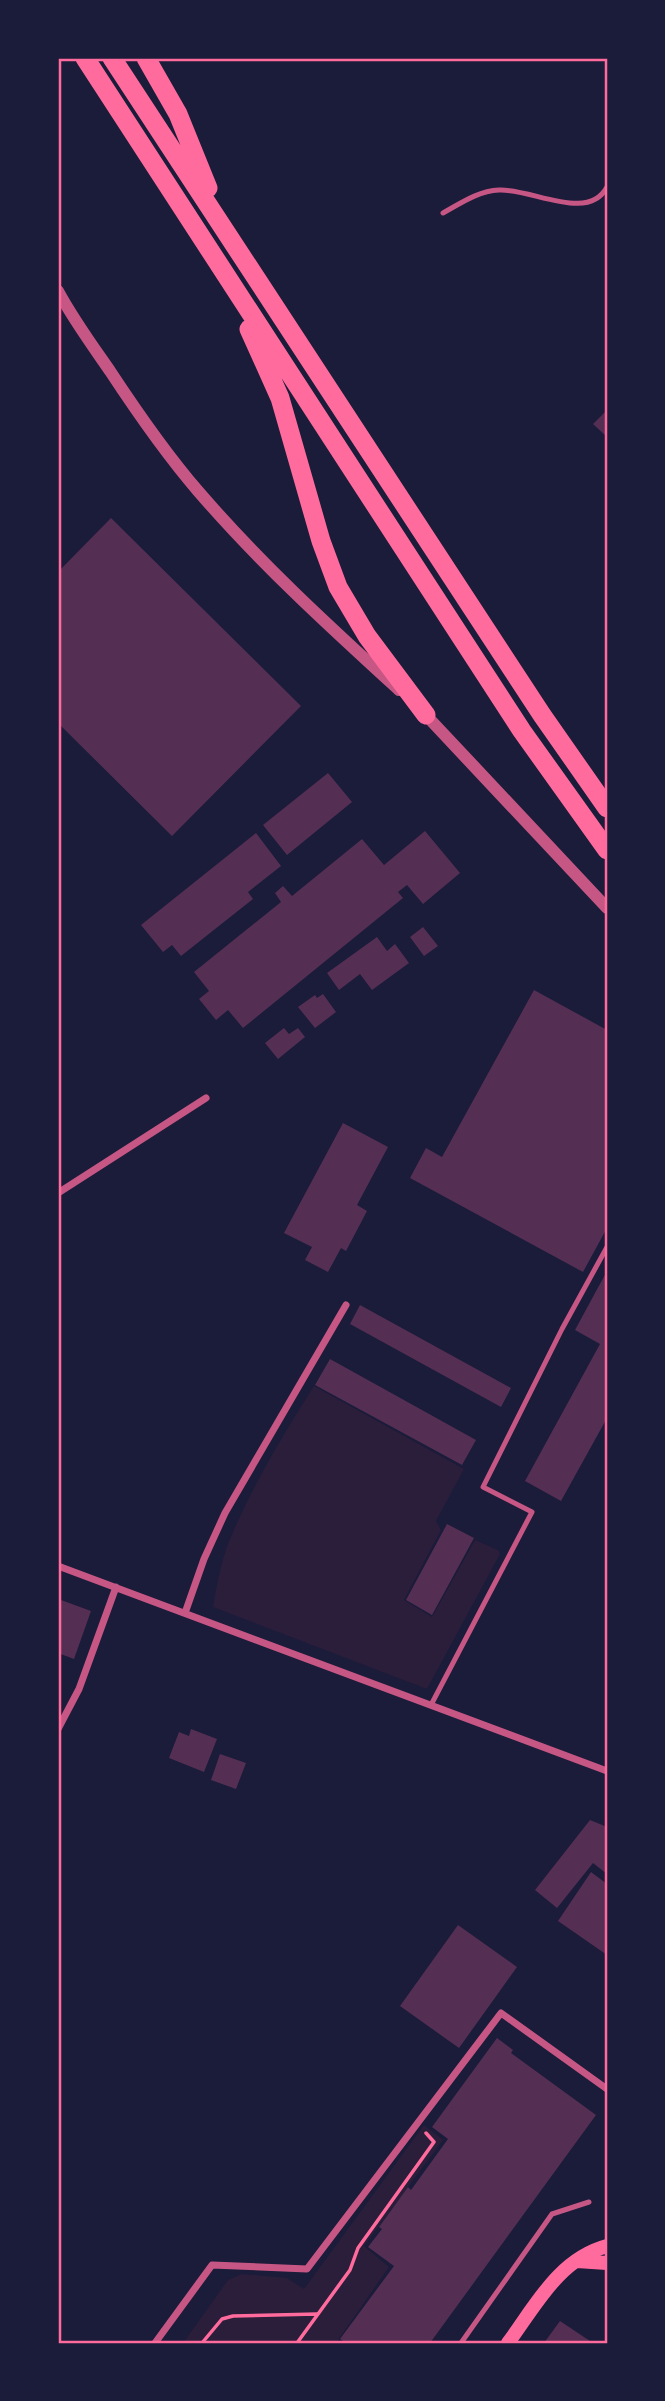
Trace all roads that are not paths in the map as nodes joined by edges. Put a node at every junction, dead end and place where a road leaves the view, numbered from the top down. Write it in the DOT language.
graph roads {
  1 [pos="85,58"];
  2 [pos="112,58"];
  3 [pos="146,58"];
  4 [pos="607,187"];
  5 [pos="443,213"];
  6 [pos="225,228"];
  7 [pos="223,271"];
  8 [pos="58,291"];
  9 [pos="426,715"];
  10 [pos="607,808"];
  11 [pos="607,850"];
  12 [pos="607,908"];
  13 [pos="206,1098"];
  14 [pos="58,1193"];
  15 [pos="607,1247"];
  16 [pos="345,1305"];
  17 [pos="58,1566"];
  18 [pos="116,1587"];
  19 [pos="185,1613"];
  20 [pos="430,1705"];
  21 [pos="58,1729"];
  22 [pos="607,1771"];
  23 [pos="607,2089"];
  24 [pos="589,2202"];
  25 [pos="607,2246"];
  26 [pos="574,2261"];
  27 [pos="607,2263"];
  28 [pos="155,2343"];
  29 [pos="461,2343"];
  30 [pos="508,2343"];
  1 -- 7 [label="highway"];
  2 -- 6 [label="highway"];
  3 -- 6 [label="highway"];
  4 -- 5 [label="lane"];
  6 -- 10 [label="highway"];
  7 -- 9 [label="highway"];
  7 -- 11 [label="highway"];
  8 -- 9 [label="street"];
  9 -- 12 [label="street"];
  13 -- 14 [label="street"];
  15 -- 20 [label="lane"];
  16 -- 19 [label="street"];
  17 -- 18 [label="street"];
  18 -- 19 [label="street"];
  18 -- 21 [label="street"];
  19 -- 20 [label="street"];
  20 -- 22 [label="street"];
  23 -- 28 [label="street"];
  24 -- 29 [label="lane"];
  25 -- 26 [label="main road"];
  26 -- 27 [label="main road"];
  26 -- 30 [label="main road"];
}
